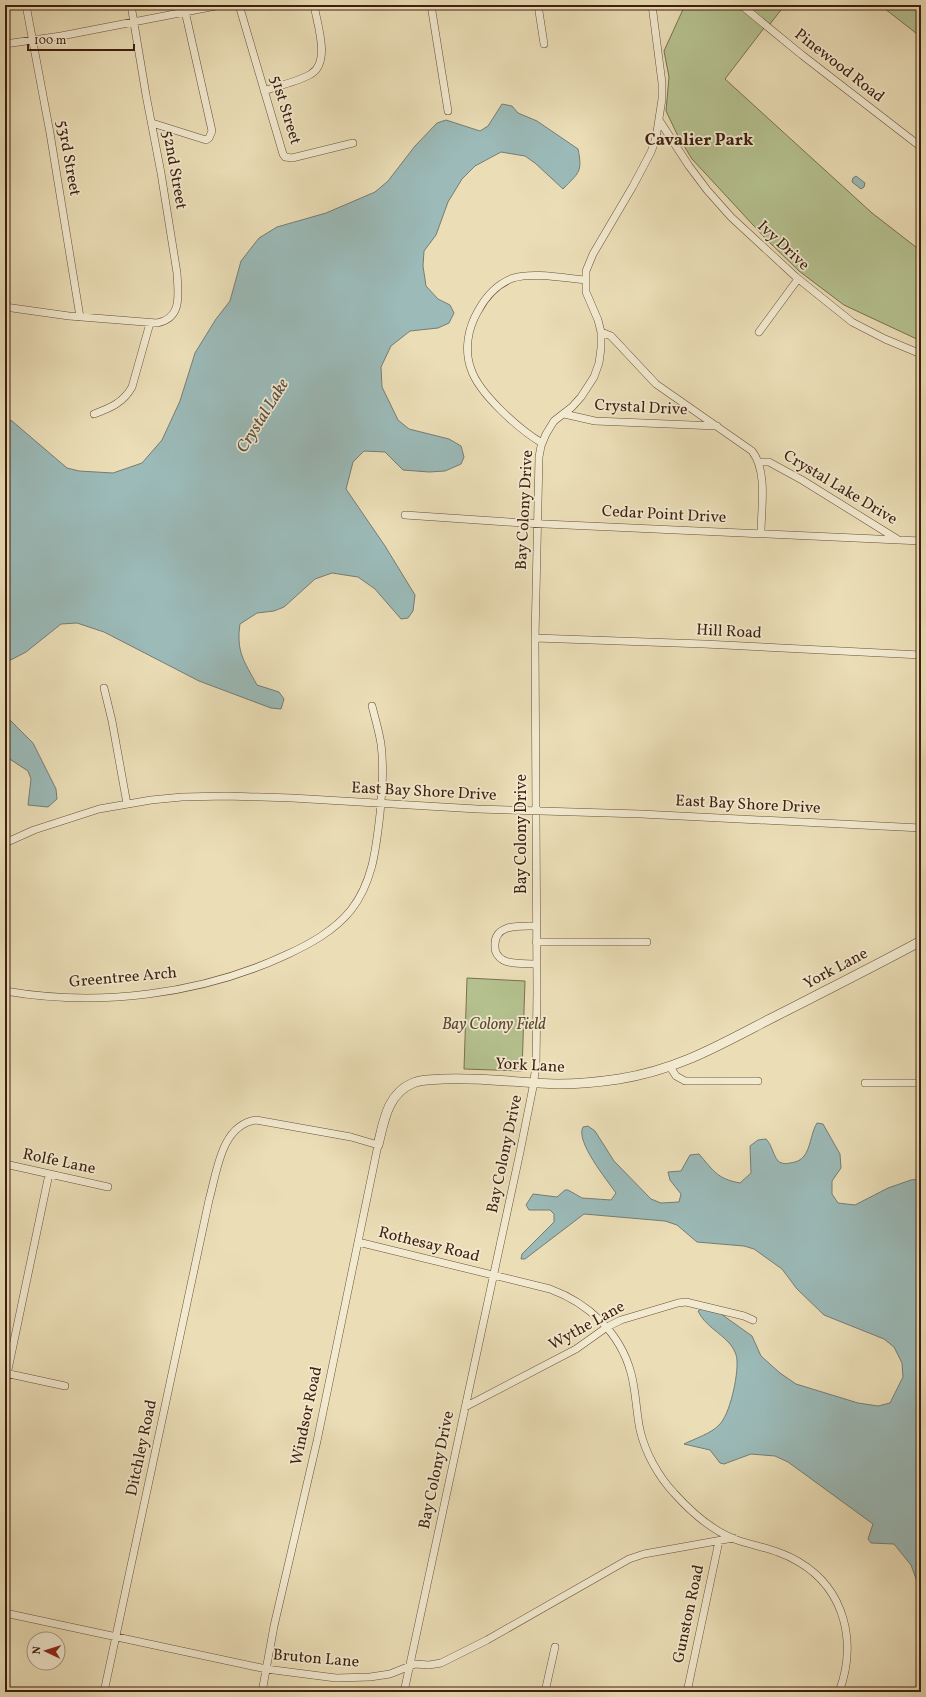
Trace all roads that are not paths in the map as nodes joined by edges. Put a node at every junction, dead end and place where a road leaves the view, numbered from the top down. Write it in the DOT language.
graph roads {
  1 [pos="26,5"];
  2 [pos="131,5"];
  3 [pos="221,5"];
  4 [pos="239,5"];
  5 [pos="314,5"];
  6 [pos="431,5"];
  7 [pos="538,5"];
  8 [pos="652,5"];
  9 [pos="741,5"];
  10 [pos="185,12"];
  11 [pos="133,21"];
  12 [pos="32,39"];
  13 [pos="5,44"];
  14 [pos="544,44"];
  15 [pos="264,91"];
  16 [pos="448,111"];
  17 [pos="659,120"];
  18 [pos="152,123"];
  19 [pos="353,143"];
  20 [pos="921,147"];
  21 [pos="798,279"];
  22 [pos="585,280"];
  23 [pos="5,307"];
  24 [pos="80,317"];
  25 [pos="150,323"];
  26 [pos="601,332"];
  27 [pos="759,332"];
  28 [pos="921,354"];
  29 [pos="94,414"];
  30 [pos="564,414"];
  31 [pos="717,426"];
  32 [pos="542,443"];
  33 [pos="759,462"];
  34 [pos="406,516"];
  35 [pos="537,523"];
  36 [pos="761,533"];
  37 [pos="898,540"];
  38 [pos="921,541"];
  39 [pos="535,638"];
  40 [pos="921,655"];
  41 [pos="104,688"];
  42 [pos="372,706"];
  43 [pos="127,804"];
  44 [pos="381,804"];
  45 [pos="536,811"];
  46 [pos="921,828"];
  47 [pos="5,843"];
  48 [pos="536,926"];
  49 [pos="921,941"];
  50 [pos="536,942"];
  51 [pos="647,942"];
  52 [pos="537,964"];
  53 [pos="5,991"];
  54 [pos="670,1067"];
  55 [pos="758,1081"];
  56 [pos="534,1082"];
  57 [pos="864,1083"];
  58 [pos="921,1083"];
  59 [pos="378,1145"];
  60 [pos="5,1164"];
  61 [pos="49,1174"];
  62 [pos="108,1187"];
  63 [pos="358,1242"];
  64 [pos="494,1276"];
  65 [pos="753,1320"];
  66 [pos="607,1327"];
  67 [pos="6,1373"];
  68 [pos="5,1384"];
  69 [pos="65,1386"];
  70 [pos="465,1407"];
  71 [pos="733,1538"];
  72 [pos="719,1541"];
  73 [pos="5,1613"];
  74 [pos="116,1637"];
  75 [pos="555,1648"];
  76 [pos="410,1666"];
  77 [pos="266,1670"];
  78 [pos="104,1692"];
  79 [pos="262,1692"];
  80 [pos="404,1692"];
  81 [pos="545,1692"];
  82 [pos="687,1692"];
  83 [pos="839,1692"];
  1 -- 12 [label="street, 53rd Street"];
  2 -- 11 [label="street, 52nd Street"];
  3 -- 10 [label="street"];
  4 -- 15 [label="street, 51st Street"];
  5 -- 15 [label="street"];
  6 -- 16 [label="street"];
  7 -- 14 [label="street"];
  8 -- 17 [label="street, Bay Colony Drive"];
  9 -- 20 [label="street, Pinewood Road"];
  10 -- 11 [label="street"];
  10 -- 18 [label="street"];
  11 -- 12 [label="street"];
  11 -- 18 [label="street, 52nd Street"];
  12 -- 13 [label="street"];
  12 -- 24 [label="street, 53rd Street"];
  15 -- 19 [label="street, 51st Street"];
  17 -- 21 [label="street, Ivy Drive"];
  17 -- 22 [label="street, Bay Colony Drive"];
  18 -- 25 [label="street, 52nd Street"];
  21 -- 27 [label="street"];
  21 -- 28 [label="street, Ivy Drive"];
  22 -- 26 [label="street, Bay Colony Drive"];
  22 -- 32 [label="street"];
  23 -- 24 [label="street"];
  24 -- 25 [label="street"];
  25 -- 29 [label="street"];
  26 -- 30 [label="street, Bay Colony Drive"];
  26 -- 31 [label="street, Crystal Lake Drive"];
  30 -- 31 [label="street, Crystal Drive"];
  30 -- 32 [label="street, Bay Colony Drive"];
  31 -- 33 [label="street, Crystal Lake Drive"];
  32 -- 35 [label="street, Bay Colony Drive"];
  33 -- 36 [label="street"];
  33 -- 37 [label="street, Crystal Lake Drive"];
  34 -- 35 [label="street, Cedar Point Drive"];
  35 -- 36 [label="street, Cedar Point Drive"];
  35 -- 39 [label="street, Bay Colony Drive"];
  36 -- 37 [label="street, Cedar Point Drive"];
  37 -- 38 [label="street, Cedar Point Drive"];
  39 -- 40 [label="street, Hill Road"];
  39 -- 45 [label="street, Bay Colony Drive"];
  41 -- 43 [label="street"];
  42 -- 44 [label="street, Greentree Arch"];
  43 -- 44 [label="street, East Bay Shore Drive"];
  43 -- 47 [label="street, East Bay Shore Drive"];
  44 -- 45 [label="street, East Bay Shore Drive"];
  44 -- 53 [label="street, Greentree Arch"];
  45 -- 46 [label="street, East Bay Shore Drive"];
  45 -- 48 [label="street, Bay Colony Drive"];
  48 -- 50 [label="street, Bay Colony Drive"];
  48 -- 52 [label="street"];
  49 -- 54 [label="street, York Lane"];
  50 -- 51 [label="street"];
  50 -- 52 [label="street, Bay Colony Drive"];
  52 -- 56 [label="street, Bay Colony Drive"];
  54 -- 55 [label="street"];
  54 -- 56 [label="street, York Lane"];
  56 -- 59 [label="street, York Lane"];
  56 -- 64 [label="street, Bay Colony Drive"];
  57 -- 58 [label="street"];
  59 -- 63 [label="street, Windsor Road"];
  59 -- 74 [label="street, Ditchley Road"];
  60 -- 61 [label="street, Rolfe Lane"];
  61 -- 62 [label="street, Rolfe Lane"];
  61 -- 67 [label="street"];
  63 -- 64 [label="street, Rothesay Road"];
  63 -- 77 [label="street, Windsor Road"];
  64 -- 66 [label="street, Rothesay Road"];
  64 -- 70 [label="street, Bay Colony Drive"];
  65 -- 66 [label="street, Wythe Lane"];
  66 -- 70 [label="street, Wythe Lane"];
  66 -- 71 [label="street, Rothesay Road"];
  67 -- 68 [label="street"];
  67 -- 69 [label="street"];
  70 -- 76 [label="street, Bay Colony Drive"];
  71 -- 72 [label="street, Bruton Lane"];
  71 -- 83 [label="street, Rothesay Road"];
  72 -- 76 [label="street, Bruton Lane"];
  72 -- 82 [label="street, Gunston Road"];
  73 -- 74 [label="street, Bruton Lane"];
  74 -- 77 [label="street, Bruton Lane"];
  74 -- 78 [label="street, Ditchley Road"];
  75 -- 81 [label="street"];
  76 -- 77 [label="street, Bruton Lane"];
  76 -- 80 [label="street, Bay Colony Drive"];
  77 -- 79 [label="street, Windsor Road"];
}
